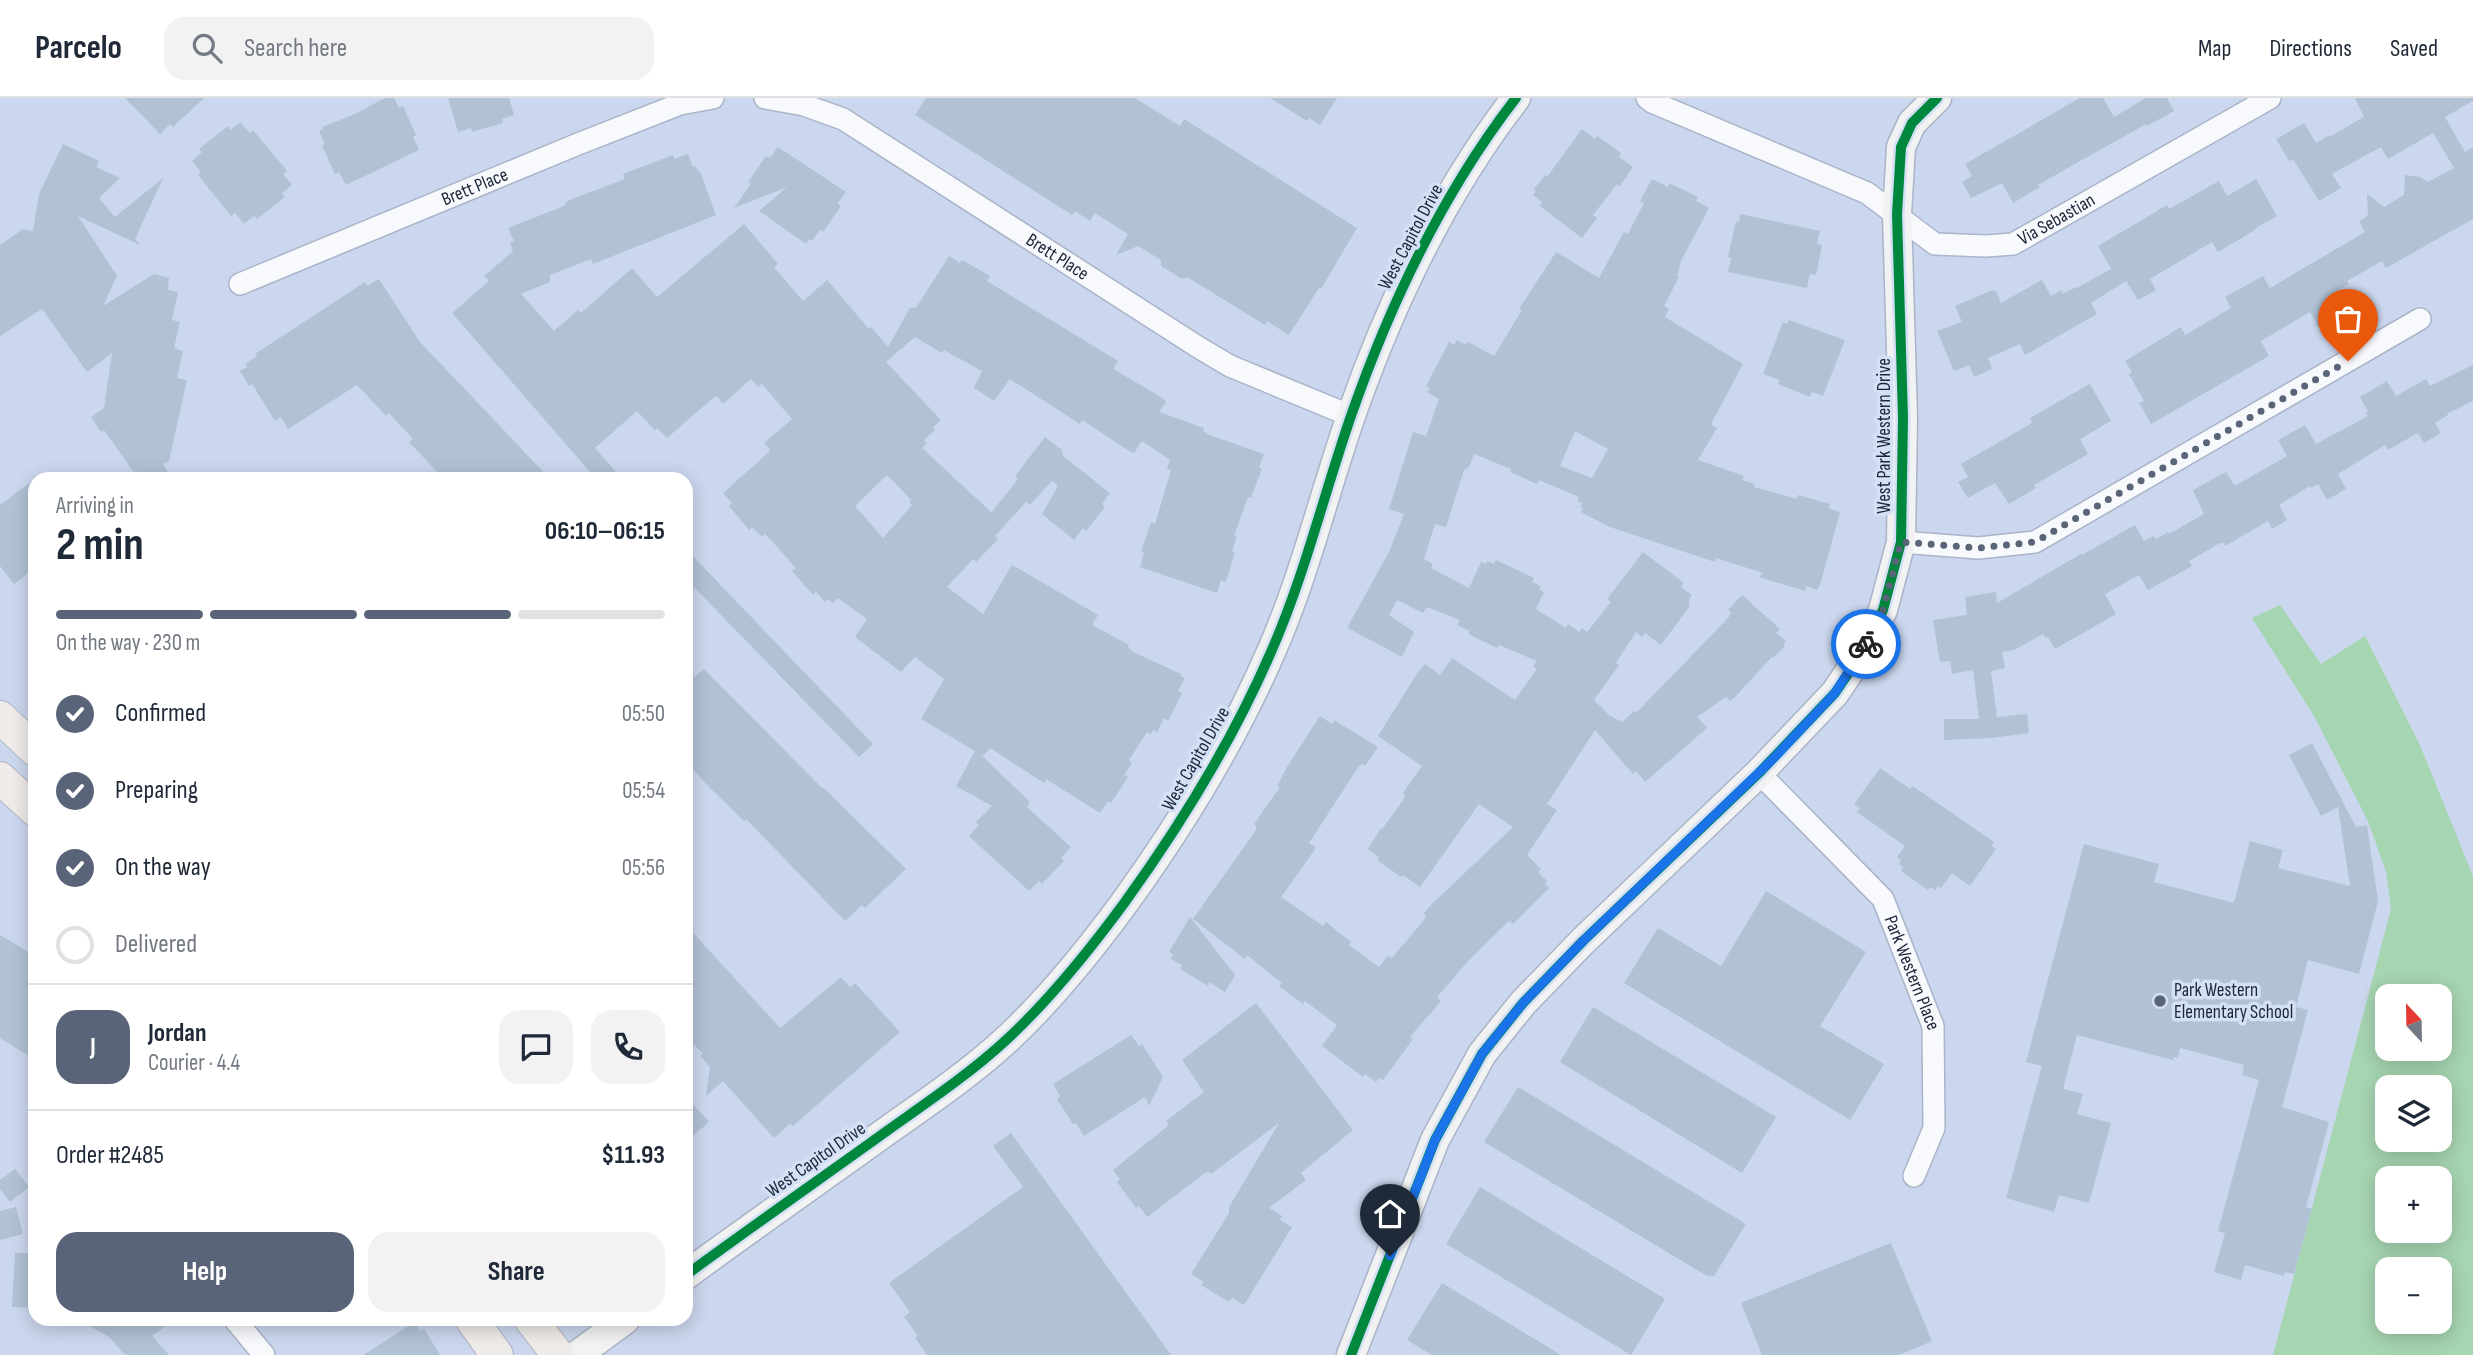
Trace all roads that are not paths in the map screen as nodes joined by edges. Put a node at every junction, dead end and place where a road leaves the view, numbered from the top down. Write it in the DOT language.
graph roads {
  1 [pos="713,98"];
  2 [pos="765,98"];
  3 [pos="1516,98"];
  4 [pos="1647,98"];
  5 [pos="1937,98"];
  6 [pos="2270,98"];
  7 [pos="1897,214"];
  8 [pos="240,284"];
  9 [pos="2420,319"];
  10 [pos="1351,416"];
  11 [pos="1901,542"];
  12 [pos="0,717"];
  13 [pos="28,743"];
  14 [pos="1759,773"];
  15 [pos="0,778"];
  16 [pos="28,804"];
  17 [pos="1914,1176"];
  18 [pos="693,1270"];
  19 [pos="240,1326"];
  20 [pos="476,1326"];
  21 [pos="536,1326"];
  22 [pos="617,1326"];
  23 [pos="264,1355"];
  24 [pos="497,1355"];
  25 [pos="558,1355"];
  26 [pos="577,1355"];
  27 [pos="1351,1355"];
  1 -- 8 [label="street, Brett Place"];
  2 -- 10 [label="street, Brett Place"];
  3 -- 10 [label="street, West Capitol Drive"];
  4 -- 7 [label="street, Via Sebastian"];
  5 -- 7 [label="street, West Park Western Drive"];
  6 -- 7 [label="street, Via Sebastian"];
  7 -- 11 [label="street, West Park Western Drive"];
  9 -- 11 [label="street"];
  10 -- 18 [label="street, West Capitol Drive"];
  11 -- 14 [label="street, West Park Western Drive"];
  12 -- 13 [label="main road"];
  14 -- 17 [label="street, Park Western Place"];
  14 -- 27 [label="street, West Park Western Drive"];
  15 -- 16 [label="main road"];
  19 -- 23 [label="street"];
  20 -- 24 [label="main road"];
  21 -- 25 [label="main road"];
  22 -- 26 [label="street"];
}
